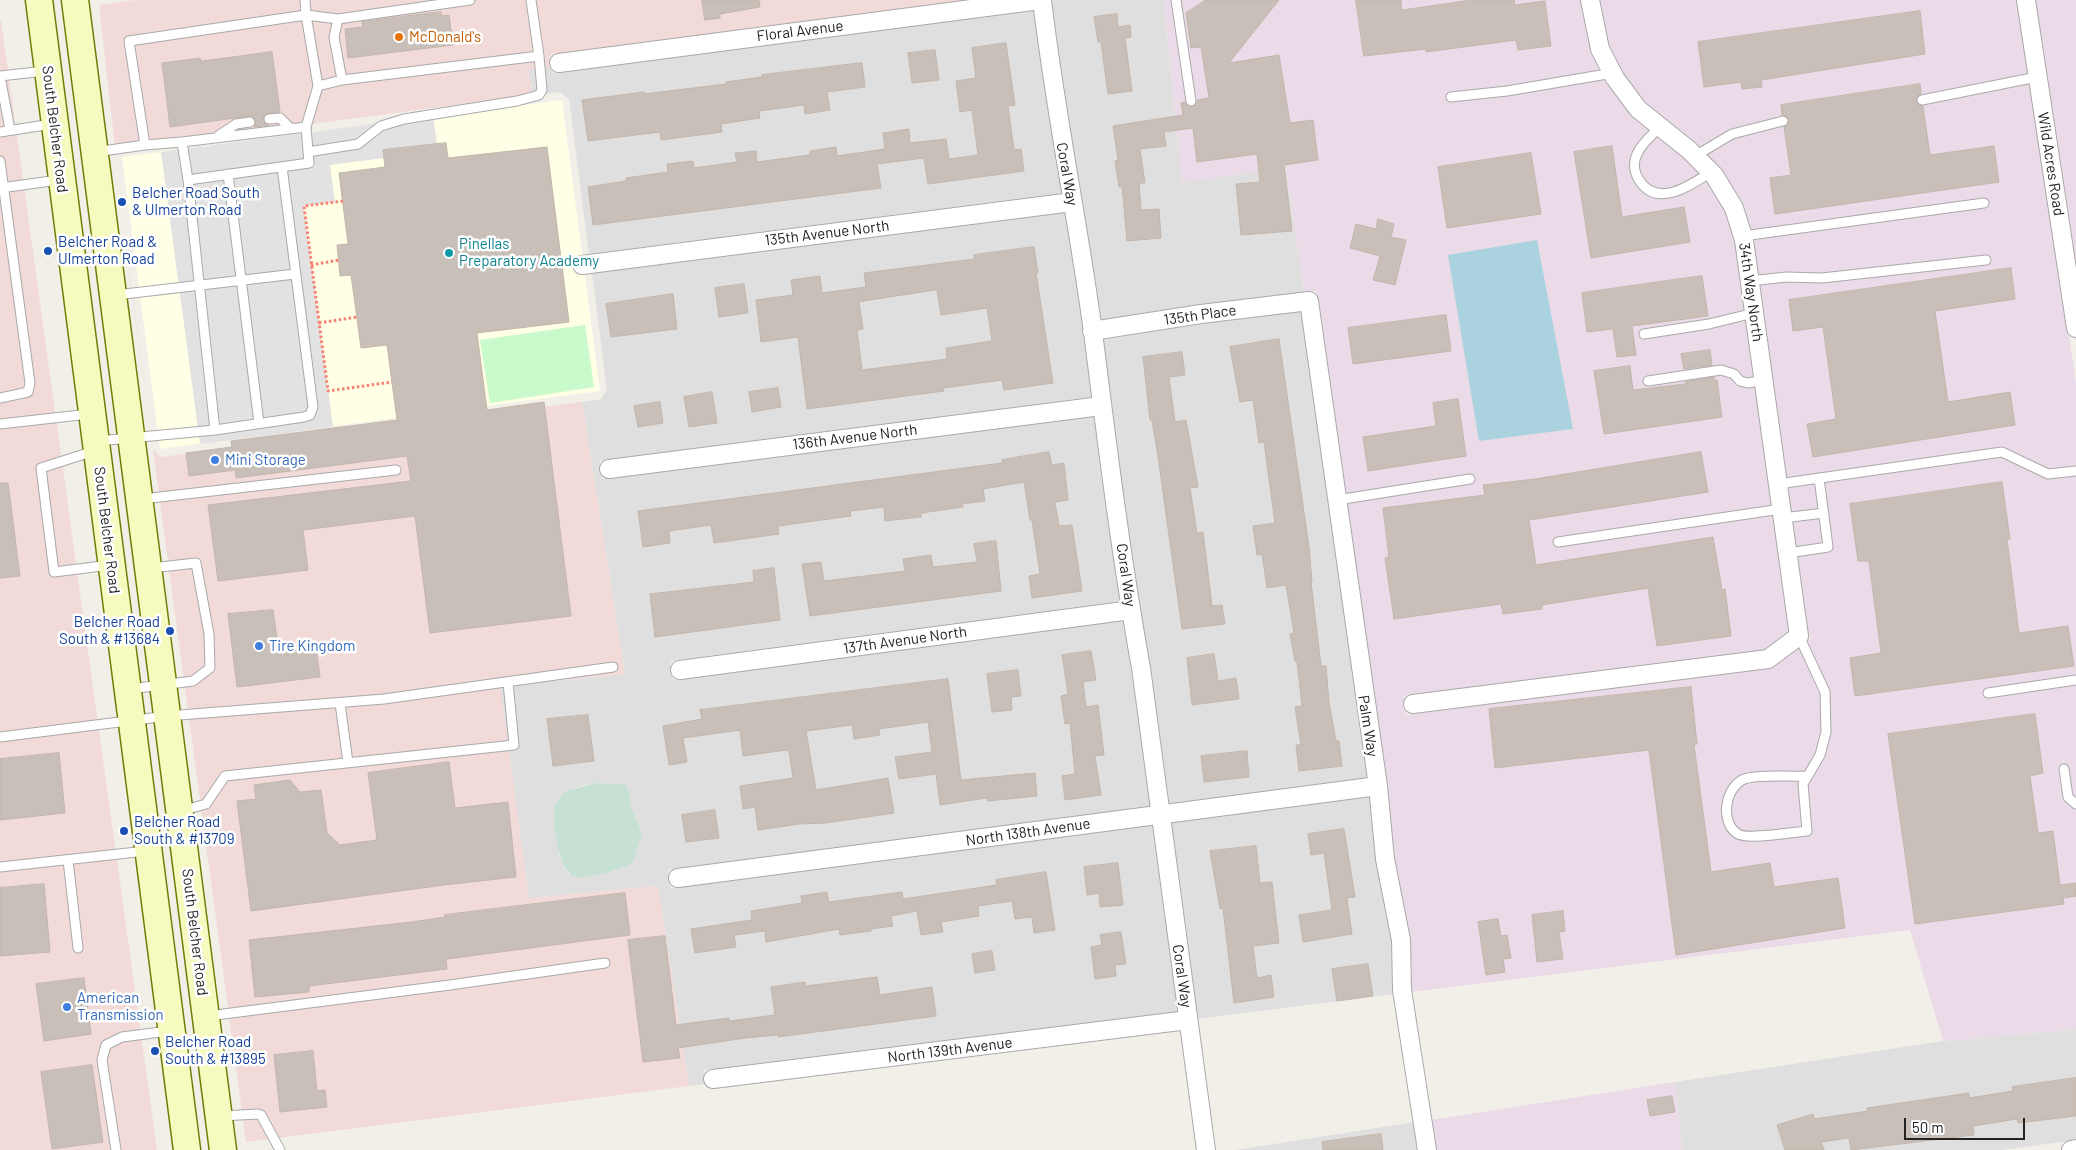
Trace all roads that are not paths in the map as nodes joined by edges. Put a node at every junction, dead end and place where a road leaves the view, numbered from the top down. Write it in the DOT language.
graph roads {
  1 [pos="39,0"];
  2 [pos="75,0"];
  3 [pos="305,0"];
  4 [pos="470,0"];
  5 [pos="531,0"];
  6 [pos="1041,0"];
  7 [pos="1176,0"];
  8 [pos="1590,0"];
  9 [pos="2026,0"];
  10 [pos="306,15"];
  11 [pos="338,19"];
  12 [pos="539,56"];
  13 [pos="559,63"];
  14 [pos="48,70"];
  15 [pos="1612,73"];
  16 [pos="0,76"];
  17 [pos="2037,77"];
  18 [pos="342,80"];
  19 [pos="318,86"];
  20 [pos="1451,97"];
  21 [pos="1922,100"];
  22 [pos="1191,101"];
  23 [pos="269,120"];
  24 [pos="1783,121"];
  25 [pos="250,122"];
  26 [pos="54,123"];
  27 [pos="1660,126"];
  28 [pos="306,127"];
  29 [pos="291,129"];
  30 [pos="5,131"];
  31 [pos="216,138"];
  32 [pos="182,142"];
  33 [pos="145,145"];
  34 [pos="94,152"];
  35 [pos="308,152"];
  36 [pos="1695,156"];
  37 [pos="0,160"];
  38 [pos="282,167"];
  39 [pos="1711,172"];
  40 [pos="228,174"];
  41 [pos="62,180"];
  42 [pos="188,180"];
  43 [pos="2,187"];
  44 [pos="1072,202"];
  45 [pos="1984,203"];
  46 [pos="1743,236"];
  47 [pos="1986,260"];
  48 [pos="582,265"];
  49 [pos="295,274"];
  50 [pos="1750,280"];
  51 [pos="242,281"];
  52 [pos="200,286"];
  53 [pos="113,295"];
  54 [pos="1309,301"];
  55 [pos="1754,314"];
  56 [pos="2076,328"];
  57 [pos="1092,331"];
  58 [pos="1644,334"];
  59 [pos="1764,380"];
  60 [pos="1648,381"];
  61 [pos="0,398"];
  62 [pos="1101,406"];
  63 [pos="92,414"];
  64 [pos="260,423"];
  65 [pos="0,424"];
  66 [pos="215,430"];
  67 [pos="131,438"];
  68 [pos="96,446"];
  69 [pos="609,469"];
  70 [pos="396,470"];
  71 [pos="2076,471"];
  72 [pos="1819,478"];
  73 [pos="1470,479"];
  74 [pos="1778,484"];
  75 [pos="139,499"];
  76 [pos="1337,500"];
  77 [pos="1824,513"];
  78 [pos="1782,514"];
  79 [pos="1558,542"];
  80 [pos="1788,553"];
  81 [pos="111,565"];
  82 [pos="148,568"];
  83 [pos="1131,610"];
  84 [pos="1799,636"];
  85 [pos="613,667"];
  86 [pos="680,670"];
  87 [pos="2076,680"];
  88 [pos="508,682"];
  89 [pos="163,684"];
  90 [pos="128,689"];
  91 [pos="1988,693"];
  92 [pos="340,703"];
  93 [pos="1413,704"];
  94 [pos="167,716"];
  95 [pos="132,722"];
  96 [pos="0,737"];
  97 [pos="348,762"];
  98 [pos="2064,769"];
  99 [pos="1806,776"];
  100 [pos="1378,786"];
  101 [pos="2076,804"];
  102 [pos="179,811"];
  103 [pos="1161,815"];
  104 [pos="149,851"];
  105 [pos="68,860"];
  106 [pos="0,867"];
  107 [pos="678,878"];
  108 [pos="78,948"];
  109 [pos="605,963"];
  110 [pos="205,1016"];
  111 [pos="1188,1020"];
  112 [pos="172,1030"];
  113 [pos="713,1079"];
  114 [pos="218,1117"];
  115 [pos="2076,1149"];
  116 [pos="116,1150"];
  117 [pos="187,1150"];
  118 [pos="222,1150"];
  119 [pos="280,1150"];
  120 [pos="1206,1150"];
  121 [pos="1427,1150"];
  122 [pos="2071,1150"];
  1 -- 14 [label="main road, South Belcher Road"];
  2 -- 34 [label="main road, South Belcher Road"];
  3 -- 10 [label="lane"];
  4 -- 11 [label="lane"];
  5 -- 12 [label="lane"];
  6 -- 13 [label="street, Floral Avenue"];
  6 -- 44 [label="street, Coral Way"];
  7 -- 22 [label="lane"];
  8 -- 15 [label="street, 34th Way North"];
  9 -- 17 [label="street, Wild Acres Road"];
  10 -- 11 [label="lane"];
  10 -- 19 [label="lane"];
  10 -- 33 [label="lane"];
  11 -- 18 [label="lane"];
  12 -- 18 [label="lane"];
  12 -- 35 [label="lane"];
  14 -- 16 [label="lane"];
  14 -- 26 [label="main road, South Belcher Road"];
  15 -- 20 [label="lane"];
  15 -- 27 [label="street, 34th Way North"];
  16 -- 30 [label="lane"];
  17 -- 21 [label="lane"];
  17 -- 56 [label="street, Wild Acres Road"];
  18 -- 19 [label="lane"];
  19 -- 28 [label="lane"];
  23 -- 29 [label="lane"];
  24 -- 36 [label="lane"];
  25 -- 31 [label="lane"];
  26 -- 30 [label="lane"];
  26 -- 41 [label="main road, South Belcher Road"];
  27 -- 36 [label="street, 34th Way North"];
  27 -- 39 [label="lane"];
  28 -- 29 [label="lane"];
  28 -- 35 [label="lane"];
  29 -- 31 [label="lane"];
  31 -- 32 [label="lane"];
  32 -- 33 [label="lane"];
  32 -- 42 [label="lane"];
  33 -- 34 [label="lane"];
  34 -- 53 [label="main road, South Belcher Road"];
  35 -- 38 [label="lane"];
  36 -- 39 [label="street, 34th Way North"];
  37 -- 43 [label="lane"];
  38 -- 40 [label="lane"];
  38 -- 49 [label="lane"];
  39 -- 46 [label="street, 34th Way North"];
  40 -- 42 [label="lane"];
  40 -- 51 [label="lane"];
  41 -- 43 [label="lane"];
  41 -- 63 [label="main road, South Belcher Road"];
  42 -- 52 [label="lane"];
  43 -- 61 [label="lane"];
  44 -- 48 [label="street, 135th Avenue North"];
  44 -- 57 [label="street, Coral Way"];
  45 -- 46 [label="lane"];
  46 -- 50 [label="street, 34th Way North"];
  47 -- 50 [label="lane"];
  49 -- 51 [label="lane"];
  49 -- 64 [label="lane"];
  50 -- 55 [label="street, 34th Way North"];
  51 -- 52 [label="lane"];
  51 -- 64 [label="lane"];
  52 -- 53 [label="lane"];
  52 -- 66 [label="lane"];
  53 -- 67 [label="main road, South Belcher Road"];
  54 -- 57 [label="street, 135th Place"];
  54 -- 76 [label="street, Palm Way"];
  55 -- 58 [label="lane"];
  55 -- 59 [label="street, 34th Way North"];
  57 -- 62 [label="street, Coral Way"];
  59 -- 60 [label="lane"];
  59 -- 74 [label="street, 34th Way North"];
  62 -- 69 [label="street, 136th Avenue North"];
  62 -- 83 [label="street, Coral Way"];
  63 -- 65 [label="lane"];
  63 -- 68 [label="main road, South Belcher Road"];
  64 -- 66 [label="lane"];
  66 -- 67 [label="lane"];
  67 -- 68 [label="lane"];
  67 -- 75 [label="main road, South Belcher Road"];
  68 -- 81 [label="main road, South Belcher Road"];
  68 -- 81 [label="lane"];
  70 -- 75 [label="lane"];
  71 -- 72 [label="lane"];
  72 -- 74 [label="lane"];
  72 -- 77 [label="lane"];
  73 -- 76 [label="lane"];
  74 -- 78 [label="street, 34th Way North"];
  75 -- 82 [label="main road, South Belcher Road"];
  76 -- 100 [label="street, Palm Way"];
  77 -- 78 [label="lane"];
  77 -- 80 [label="lane"];
  78 -- 79 [label="lane"];
  78 -- 80 [label="street, 34th Way North"];
  80 -- 84 [label="street, 34th Way North"];
  81 -- 90 [label="main road, South Belcher Road"];
  82 -- 89 [label="main road, South Belcher Road"];
  82 -- 89 [label="lane"];
  83 -- 86 [label="street, 137th Avenue North"];
  83 -- 103 [label="street, Coral Way"];
  84 -- 93 [label="street"];
  84 -- 99 [label="lane"];
  85 -- 88 [label="lane"];
  87 -- 91 [label="lane"];
  88 -- 92 [label="lane"];
  88 -- 97 [label="lane"];
  89 -- 90 [label="lane"];
  89 -- 94 [label="main road, South Belcher Road"];
  90 -- 95 [label="main road, South Belcher Road"];
  92 -- 94 [label="lane"];
  92 -- 97 [label="lane"];
  94 -- 95 [label="lane"];
  94 -- 102 [label="main road, South Belcher Road"];
  95 -- 96 [label="lane"];
  95 -- 104 [label="main road, South Belcher Road"];
  97 -- 102 [label="lane"];
  98 -- 101 [label="lane"];
  99 -- 99 [label="lane"];
  100 -- 103 [label="street, North 138th Avenue"];
  100 -- 121 [label="street, Palm Way"];
  102 -- 110 [label="main road, South Belcher Road"];
  103 -- 107 [label="street, North 138th Avenue"];
  103 -- 111 [label="street, Coral Way"];
  104 -- 105 [label="lane"];
  104 -- 112 [label="main road, South Belcher Road"];
  105 -- 106 [label="lane"];
  105 -- 108 [label="lane"];
  109 -- 110 [label="lane"];
  110 -- 114 [label="main road, South Belcher Road"];
  111 -- 113 [label="street, North 139th Avenue"];
  111 -- 120 [label="street, Coral Way"];
  112 -- 116 [label="lane"];
  112 -- 117 [label="main road, South Belcher Road"];
  114 -- 118 [label="main road, South Belcher Road"];
  114 -- 119 [label="lane"];
  115 -- 122 [label="street"];
}
